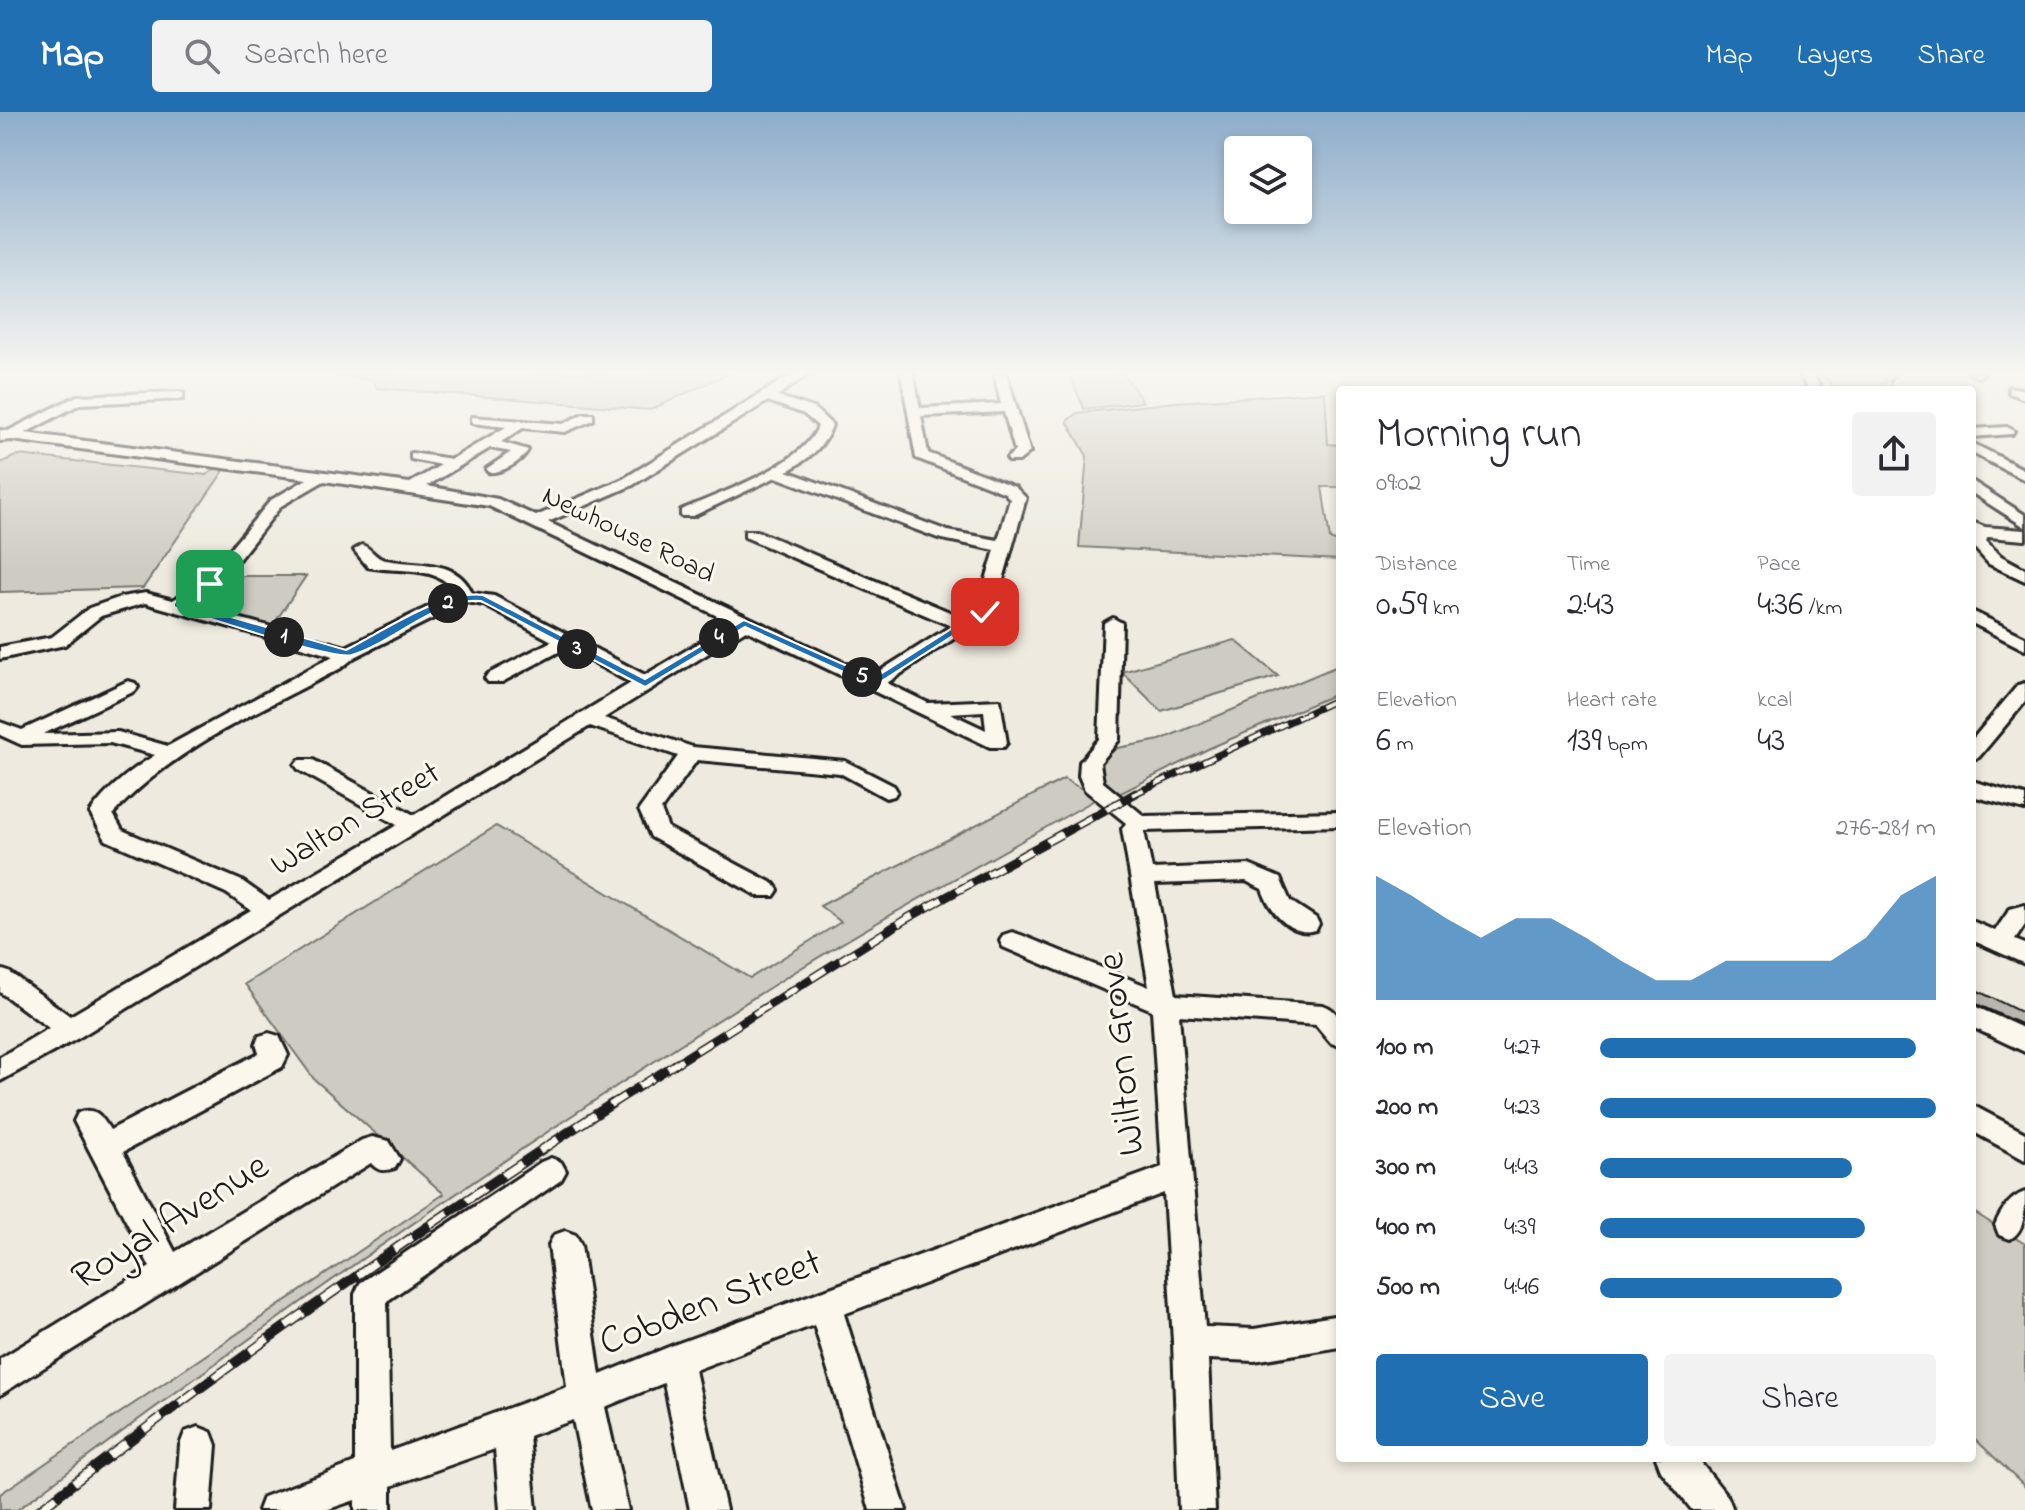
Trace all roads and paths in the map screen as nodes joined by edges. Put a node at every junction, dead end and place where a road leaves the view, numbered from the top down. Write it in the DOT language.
graph roads {
  1 [pos="498,438"];
  2 [pos="696,438"];
  3 [pos="821,438"];
  4 [pos="917,438"];
  5 [pos="1019,438"];
  6 [pos="2,439"];
  7 [pos="489,444"];
  8 [pos="1976,449"];
  9 [pos="416,456"];
  10 [pos="1014,458"];
  11 [pos="456,464"];
  12 [pos="493,469"];
  13 [pos="775,472"];
  14 [pos="2023,473"];
  15 [pos="1976,475"];
  16 [pos="320,477"];
  17 [pos="413,488"];
  18 [pos="1976,489"];
  19 [pos="687,513"];
  20 [pos="2025,522"];
  21 [pos="534,523"];
  22 [pos="1976,530"];
  23 [pos="751,534"];
  24 [pos="2025,535"];
  25 [pos="1006,547"];
  26 [pos="362,550"];
  27 [pos="2025,576"];
  28 [pos="465,597"];
  29 [pos="178,605"];
  30 [pos="1976,618"];
  31 [pos="744,623"];
  32 [pos="1113,623"];
  33 [pos="965,625"];
  34 [pos="564,642"];
  35 [pos="2025,644"];
  36 [pos="2,650"];
  37 [pos="348,653"];
  38 [pos="495,678"];
  39 [pos="645,683"];
  40 [pos="874,683"];
  41 [pos="128,687"];
  42 [pos="2025,689"];
  43 [pos="930,708"];
  44 [pos="588,719"];
  45 [pos="0,728"];
  46 [pos="1980,731"];
  47 [pos="22,739"];
  48 [pos="170,753"];
  49 [pos="691,753"];
  50 [pos="306,765"];
  51 [pos="1976,790"];
  52 [pos="886,791"];
  53 [pos="2025,803"];
  54 [pos="1336,819"];
  55 [pos="1139,823"];
  56 [pos="414,825"];
  57 [pos="1141,877"];
  58 [pos="766,890"];
  59 [pos="270,912"];
  60 [pos="2025,914"];
  61 [pos="1307,924"];
  62 [pos="1976,932"];
  63 [pos="1012,941"];
  64 [pos="2000,943"];
  65 [pos="2025,955"];
  66 [pos="0,979"];
  67 [pos="1165,1004"];
  68 [pos="1976,1017"];
  69 [pos="71,1030"];
  70 [pos="1336,1031"];
  71 [pos="2025,1041"];
  72 [pos="269,1044"];
  73 [pos="0,1070"];
  74 [pos="1976,1119"];
  75 [pos="88,1121"];
  76 [pos="105,1147"];
  77 [pos="2025,1148"];
  78 [pos="385,1159"];
  79 [pos="551,1171"];
  80 [pos="1176,1175"];
  81 [pos="565,1245"];
  82 [pos="170,1273"];
  83 [pos="825,1306"];
  84 [pos="1336,1332"];
  85 [pos="1190,1342"];
  86 [pos="676,1361"];
  87 [pos="0,1378"];
  88 [pos="586,1398"];
  89 [pos="510,1423"];
  90 [pos="198,1445"];
  91 [pos="1677,1462"];
  92 [pos="373,1474"];
  93 [pos="193,1510"];
  94 [pos="276,1510"];
  95 [pos="373,1510"];
  96 [pos="518,1510"];
  97 [pos="610,1510"];
  98 [pos="708,1510"];
  99 [pos="888,1510"];
  100 [pos="1197,1510"];
  101 [pos="1715,1510"];
  1 -- 7 [label="street"];
  2 -- 21 [label="street"];
  3 -- 13 [label="street"];
  4 -- 25 [label="street"];
  5 -- 10 [label="street"];
  6 -- 16 [label="street, Newhouse Road"];
  7 -- 11 [label="street"];
  7 -- 12 [label="street"];
  8 -- 14 [label="street"];
  9 -- 11 [label="street"];
  11 -- 17 [label="street"];
  13 -- 19 [label="street"];
  13 -- 25 [label="street"];
  14 -- 15 [label="street"];
  16 -- 17 [label="street, Newhouse Road"];
  16 -- 29 [label="street"];
  17 -- 21 [label="street, Newhouse Road"];
  18 -- 20 [label="street"];
  21 -- 31 [label="street, Newhouse Road"];
  22 -- 24 [label="street"];
  22 -- 27 [label="street"];
  23 -- 33 [label="street"];
  25 -- 33 [label="street"];
  26 -- 28 [label="street"];
  28 -- 34 [label="street"];
  28 -- 37 [label="street"];
  29 -- 36 [label="street"];
  29 -- 37 [label="street"];
  30 -- 35 [label="street"];
  31 -- 39 [label="street, Walton Street"];
  31 -- 40 [label="street, Newhouse Road"];
  32 -- 55 [label="street"];
  33 -- 40 [label="street"];
  34 -- 38 [label="street"];
  34 -- 39 [label="street"];
  37 -- 48 [label="street"];
  39 -- 44 [label="street, Walton Street"];
  40 -- 43 [label="street, Newhouse Road"];
  41 -- 47 [label="street"];
  42 -- 46 [label="street"];
  44 -- 49 [label="street"];
  44 -- 56 [label="street, Walton Street"];
  45 -- 47 [label="street"];
  47 -- 48 [label="street"];
  48 -- 59 [label="street"];
  49 -- 52 [label="street"];
  49 -- 58 [label="street"];
  50 -- 56 [label="street"];
  51 -- 53 [label="street"];
  54 -- 55 [label="street"];
  55 -- 57 [label="street, Wilton Grove"];
  56 -- 59 [label="street, Walton Street"];
  57 -- 61 [label="street"];
  57 -- 67 [label="street, Wilton Grove"];
  59 -- 69 [label="street, Walton Street"];
  60 -- 64 [label="street"];
  62 -- 64 [label="street"];
  63 -- 67 [label="street"];
  64 -- 65 [label="street"];
  66 -- 69 [label="street"];
  67 -- 70 [label="street"];
  67 -- 80 [label="street, Wilton Grove"];
  68 -- 71 [label="street"];
  69 -- 73 [label="street, Walton Street"];
  72 -- 76 [label="street"];
  74 -- 77 [label="street"];
  75 -- 76 [label="street"];
  76 -- 82 [label="street"];
  78 -- 82 [label="street, Royal Avenue"];
  79 -- 92 [label="street"];
  80 -- 83 [label="street, Cobden Street"];
  80 -- 85 [label="street, Wilton Grove"];
  81 -- 88 [label="street"];
  82 -- 87 [label="street, Royal Avenue"];
  83 -- 86 [label="street, Cobden Street"];
  83 -- 99 [label="street"];
  84 -- 85 [label="street"];
  85 -- 100 [label="street, Wilton Grove"];
  86 -- 88 [label="street, Cobden Street"];
  86 -- 98 [label="street"];
  88 -- 89 [label="street, Cobden Street"];
  88 -- 97 [label="street"];
  89 -- 92 [label="street, Cobden Street"];
  89 -- 96 [label="street"];
  90 -- 93 [label="street"];
  91 -- 101 [label="street"];
  92 -- 94 [label="street, Cobden Street"];
  92 -- 95 [label="street"];
}
